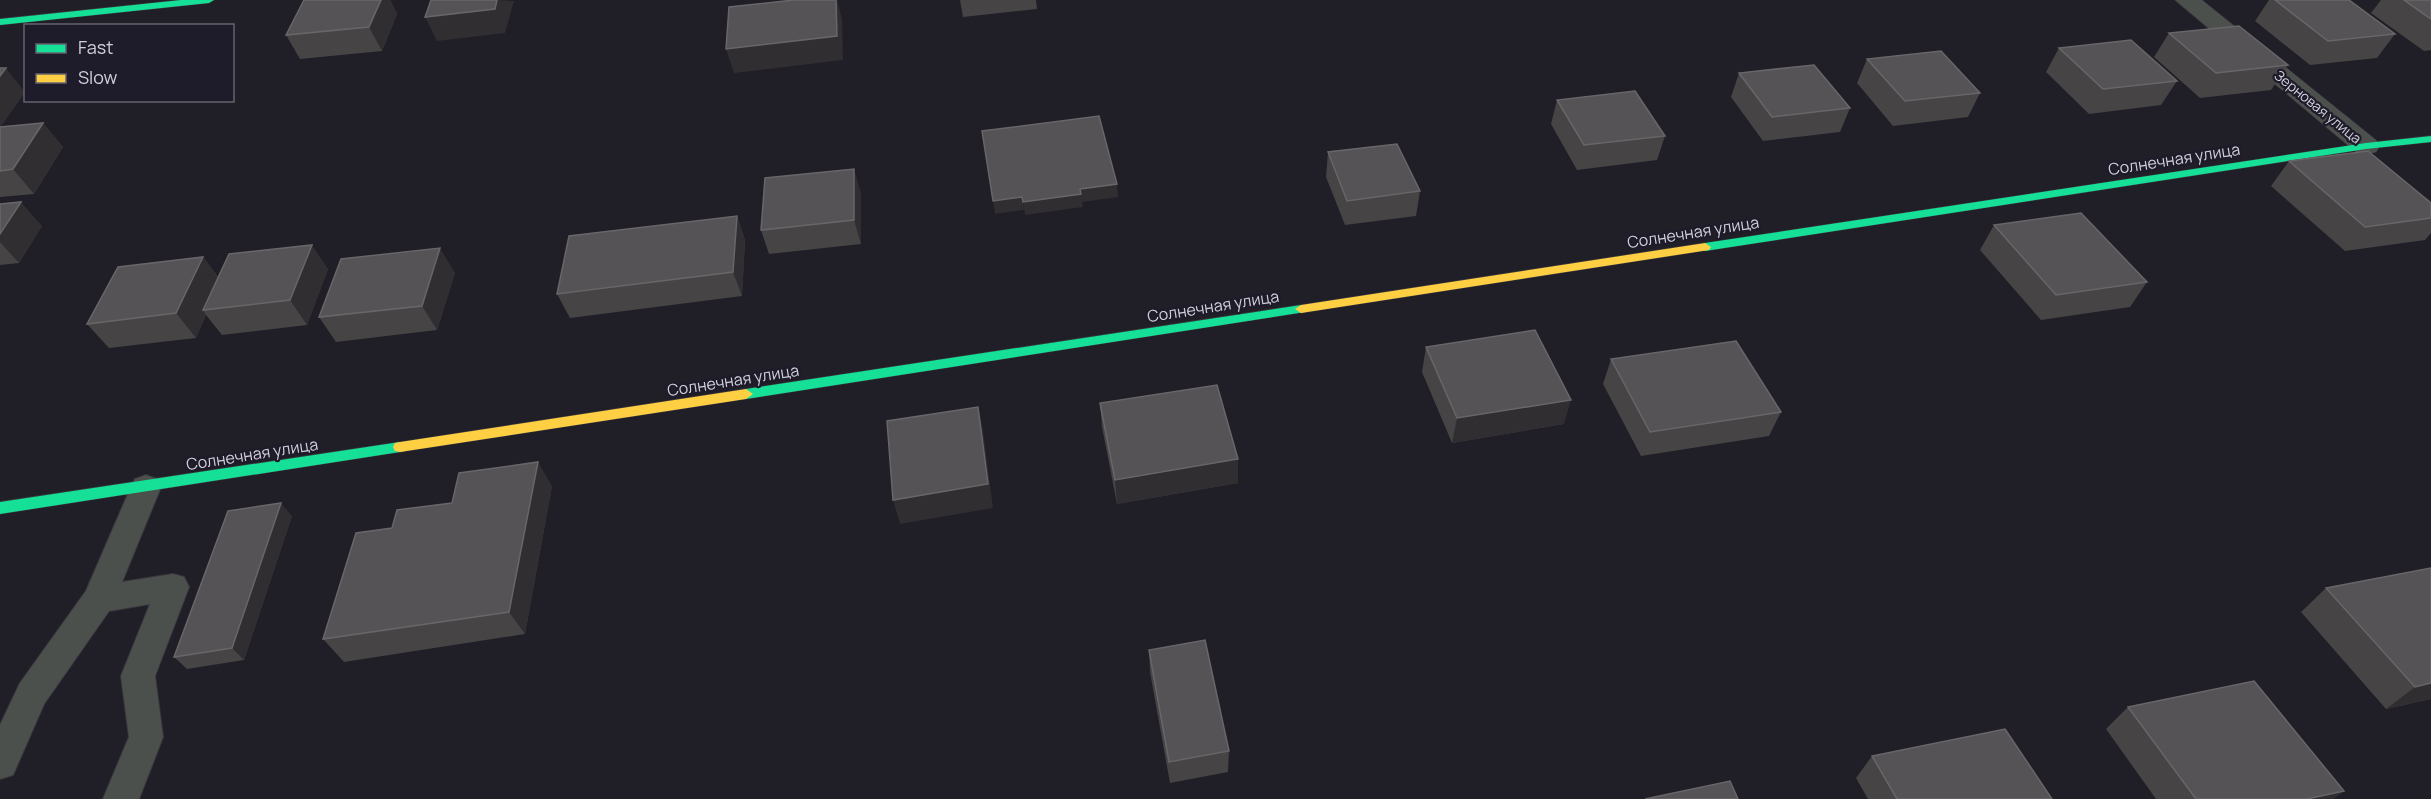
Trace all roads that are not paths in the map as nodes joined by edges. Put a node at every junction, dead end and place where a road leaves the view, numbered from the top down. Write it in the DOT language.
graph roads {
  1 [pos="209,0"];
  2 [pos="2187,0"];
  3 [pos="0,22"];
  4 [pos="2431,139"];
  5 [pos="2366,146"];
  6 [pos="146,487"];
  7 [pos="0,508"];
  8 [pos="99,599"];
  9 [pos="0,763"];
  10 [pos="121,799"];
  1 -- 3 [label="street"];
  2 -- 5 [label="street, Зерновая улица"];
  4 -- 5 [label="street, Солнечная улица"];
  5 -- 6 [label="street, Солнечная улица"];
  6 -- 7 [label="street, Солнечная улица"];
  6 -- 8 [label="lane"];
  8 -- 9 [label="lane"];
  8 -- 10 [label="lane"];
}
